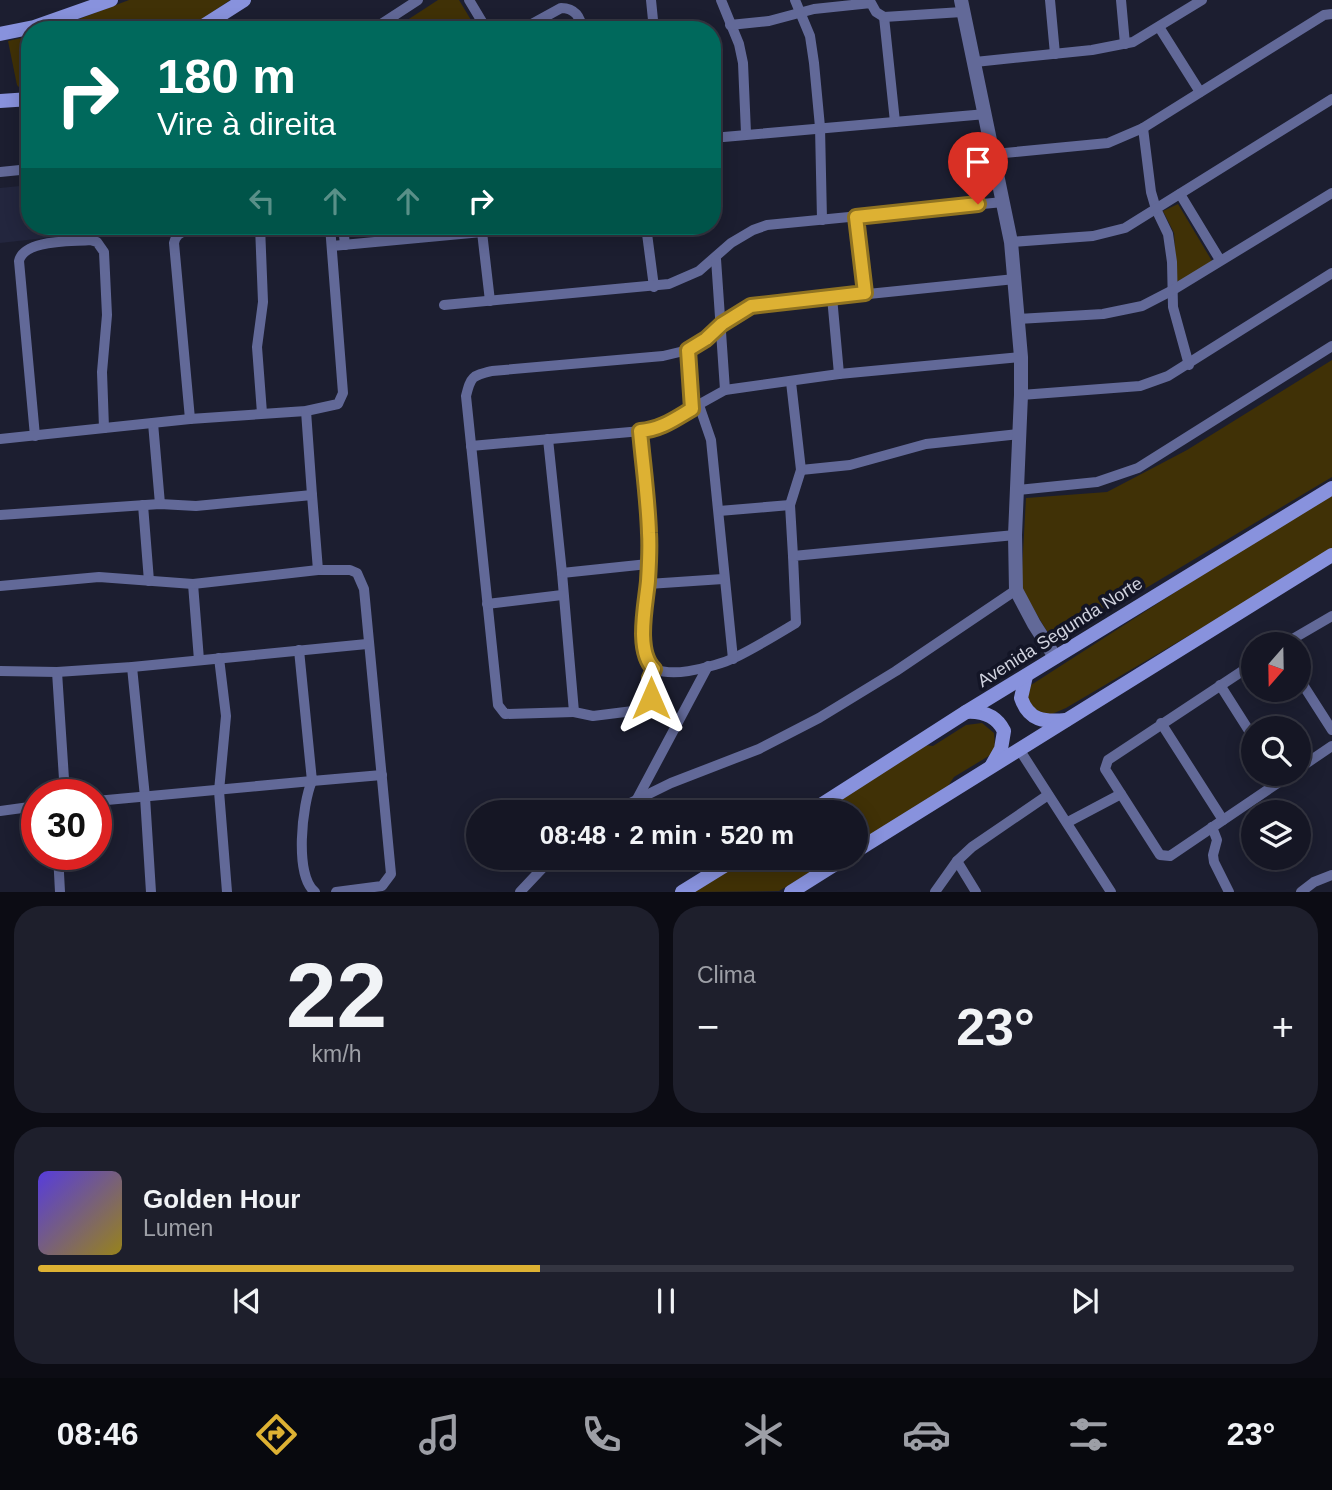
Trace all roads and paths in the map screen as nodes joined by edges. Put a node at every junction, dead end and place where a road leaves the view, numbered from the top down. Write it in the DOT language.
graph roads {
  1 [pos="111,0"];
  2 [pos="244,0"];
  3 [pos="418,0"];
  4 [pos="469,0"];
  5 [pos="651,0"];
  6 [pos="722,0"];
  7 [pos="795,0"];
  8 [pos="1050,0"];
  9 [pos="1121,0"];
  10 [pos="871,2"];
  11 [pos="1196,2"];
  12 [pos="961,6"];
  13 [pos="801,14"];
  14 [pos="1332,15"];
  15 [pos="884,17"];
  16 [pos="51,21"];
  17 [pos="211,21"];
  18 [pos="386,21"];
  19 [pos="482,21"];
  20 [pos="538,21"];
  21 [pos="579,21"];
  22 [pos="652,21"];
  23 [pos="730,25"];
  24 [pos="1159,27"];
  25 [pos="21,30"];
  26 [pos="0,34"];
  27 [pos="1125,44"];
  28 [pos="1055,54"];
  29 [pos="975,62"];
  30 [pos="1200,92"];
  31 [pos="1332,99"];
  32 [pos="21,100"];
  33 [pos="0,101"];
  34 [pos="986,114"];
  35 [pos="895,122"];
  36 [pos="820,127"];
  37 [pos="1143,128"];
  38 [pos="746,134"];
  39 [pos="721,137"];
  40 [pos="994,153"];
  41 [pos="21,170"];
  42 [pos="0,172"];
  43 [pos="1332,193"];
  44 [pos="1180,194"];
  45 [pos="1003,202"];
  46 [pos="1156,209"];
  47 [pos="856,217"];
  48 [pos="822,220"];
  49 [pos="178,235"];
  50 [pos="260,235"];
  51 [pos="331,235"];
  52 [pos="344,235"];
  53 [pos="450,235"];
  54 [pos="482,235"];
  55 [pos="647,235"];
  56 [pos="1011,242"];
  57 [pos="345,245"];
  58 [pos="332,246"];
  59 [pos="716,259"];
  60 [pos="1220,260"];
  61 [pos="1332,273"];
  62 [pos="1015,279"];
  63 [pos="654,287"];
  64 [pos="1173,290"];
  65 [pos="865,293"];
  66 [pos="832,297"];
  67 [pos="490,301"];
  68 [pos="444,305"];
  69 [pos="1018,319"];
  70 [pos="722,324"];
  71 [pos="1332,346"];
  72 [pos="688,350"];
  73 [pos="1020,357"];
  74 [pos="1189,365"];
  75 [pos="839,374"];
  76 [pos="792,382"];
  77 [pos="725,390"];
  78 [pos="1021,395"];
  79 [pos="696,407"];
  80 [pos="306,411"];
  81 [pos="262,413"];
  82 [pos="190,419"];
  83 [pos="153,423"];
  84 [pos="104,428"];
  85 [pos="640,431"];
  86 [pos="1019,434"];
  87 [pos="35,436"];
  88 [pos="0,439"];
  89 [pos="548,439"];
  90 [pos="471,446"];
  91 [pos="801,470"];
  92 [pos="1332,488"];
  93 [pos="1018,490"];
  94 [pos="312,495"];
  95 [pos="160,504"];
  96 [pos="143,505"];
  97 [pos="790,505"];
  98 [pos="719,511"];
  99 [pos="0,515"];
  100 [pos="1015,535"];
  101 [pos="1332,555"];
  102 [pos="793,556"];
  103 [pos="648,564"];
  104 [pos="318,570"];
  105 [pos="562,573"];
  106 [pos="723,579"];
  107 [pos="149,582"];
  108 [pos="193,584"];
  109 [pos="648,584"];
  110 [pos="0,586"];
  111 [pos="1016,590"];
  112 [pos="562,595"];
  113 [pos="487,604"];
  114 [pos="1332,616"];
  115 [pos="1305,632"];
  116 [pos="367,644"];
  117 [pos="299,650"];
  118 [pos="1055,657"];
  119 [pos="219,658"];
  120 [pos="733,659"];
  121 [pos="199,660"];
  122 [pos="708,666"];
  123 [pos="132,667"];
  124 [pos="654,669"];
  125 [pos="0,671"];
  126 [pos="57,672"];
  127 [pos="1241,672"];
  128 [pos="1026,676"];
  129 [pos="1220,685"];
  130 [pos="1311,697"];
  131 [pos="574,712"];
  132 [pos="966,712"];
  133 [pos="1241,718"];
  134 [pos="1067,720"];
  135 [pos="1161,723"];
  136 [pos="1332,730"];
  137 [pos="1332,746"];
  138 [pos="1019,749"];
  139 [pos="1311,760"];
  140 [pos="991,766"];
  141 [pos="382,775"];
  142 [pos="64,779"];
  143 [pos="312,782"];
  144 [pos="1266,786"];
  145 [pos="219,791"];
  146 [pos="1121,794"];
  147 [pos="1048,795"];
  148 [pos="145,797"];
  149 [pos="637,799"];
  150 [pos="112,800"];
  151 [pos="829,800"];
  152 [pos="21,808"];
  153 [pos="0,811"];
  154 [pos="1223,820"];
  155 [pos="1068,822"];
  156 [pos="1212,828"];
  157 [pos="868,843"];
  158 [pos="957,862"];
  159 [pos="59,870"];
  160 [pos="540,870"];
  161 [pos="717,870"];
  162 [pos="825,870"];
  163 [pos="1332,875"];
  164 [pos="60,891"];
  165 [pos="151,891"];
  166 [pos="227,891"];
  167 [pos="315,891"];
  168 [pos="336,891"];
  169 [pos="520,891"];
  170 [pos="682,891"];
  171 [pos="791,891"];
  172 [pos="935,891"];
  173 [pos="976,891"];
  174 [pos="1111,891"];
  175 [pos="1229,891"];
  176 [pos="1301,891"];
  1 -- 16 [label="main road"];
  2 -- 17 [label="main road"];
  3 -- 18 [label="street"];
  4 -- 19 [label="street"];
  5 -- 22 [label="street"];
  6 -- 23 [label="street"];
  7 -- 13 [label="street"];
  8 -- 28 [label="street"];
  9 -- 27 [label="street"];
  10 -- 13 [label="street"];
  10 -- 15 [label="street"];
  11 -- 24 [label="street"];
  12 -- 15 [label="street"];
  12 -- 29 [label="street"];
  13 -- 23 [label="street"];
  13 -- 36 [label="street"];
  14 -- 30 [label="street"];
  15 -- 35 [label="street"];
  20 -- 21 [label="street"];
  23 -- 38 [label="street"];
  24 -- 27 [label="street"];
  24 -- 30 [label="street"];
  25 -- 26 [label="main road"];
  27 -- 28 [label="street"];
  28 -- 29 [label="street"];
  29 -- 34 [label="street"];
  30 -- 37 [label="street"];
  31 -- 44 [label="street"];
  32 -- 33 [label="main road"];
  34 -- 35 [label="street"];
  34 -- 40 [label="street"];
  35 -- 36 [label="street"];
  36 -- 38 [label="street"];
  36 -- 48 [label="street"];
  37 -- 40 [label="street"];
  37 -- 46 [label="street"];
  38 -- 39 [label="street"];
  40 -- 45 [label="street"];
  41 -- 42 [label="street"];
  43 -- 60 [label="street"];
  44 -- 46 [label="street"];
  44 -- 60 [label="street"];
  45 -- 47 [label="street"];
  45 -- 56 [label="street"];
  46 -- 56 [label="street"];
  46 -- 64 [label="street"];
  47 -- 48 [label="street"];
  47 -- 65 [label="street"];
  48 -- 59 [label="street"];
  49 -- 82 [label="street"];
  50 -- 81 [label="street"];
  51 -- 58 [label="street"];
  52 -- 57 [label="street"];
  53 -- 57 [label="street"];
  54 -- 67 [label="street"];
  55 -- 63 [label="street"];
  56 -- 62 [label="street"];
  57 -- 58 [label="street"];
  58 -- 80 [label="street"];
  59 -- 63 [label="street"];
  59 -- 70 [label="street"];
  60 -- 64 [label="street"];
  61 -- 74 [label="street"];
  62 -- 65 [label="street"];
  62 -- 69 [label="street"];
  63 -- 67 [label="street"];
  64 -- 69 [label="street"];
  64 -- 74 [label="street"];
  65 -- 66 [label="street"];
  66 -- 70 [label="street"];
  66 -- 75 [label="street"];
  67 -- 68 [label="street"];
  69 -- 73 [label="street"];
  70 -- 72 [label="street"];
  70 -- 77 [label="street"];
  71 -- 93 [label="street"];
  72 -- 79 [label="street"];
  72 -- 90 [label="street"];
  73 -- 75 [label="street"];
  73 -- 78 [label="street"];
  74 -- 78 [label="street"];
  75 -- 76 [label="street"];
  76 -- 77 [label="street"];
  76 -- 91 [label="street"];
  77 -- 79 [label="street"];
  78 -- 86 [label="street"];
  79 -- 85 [label="street"];
  79 -- 98 [label="street"];
  80 -- 81 [label="street"];
  80 -- 94 [label="street"];
  81 -- 82 [label="street"];
  82 -- 83 [label="street"];
  83 -- 84 [label="street"];
  83 -- 95 [label="street"];
  84 -- 87 [label="street"];
  84 -- 87 [label="street"];
  85 -- 89 [label="street"];
  85 -- 103 [label="street"];
  86 -- 91 [label="street"];
  86 -- 93 [label="street"];
  87 -- 88 [label="street"];
  89 -- 90 [label="street"];
  89 -- 105 [label="street"];
  90 -- 113 [label="street"];
  91 -- 97 [label="street"];
  92 -- 118 [label="main road, Avenida Segunda Norte"];
  93 -- 100 [label="street"];
  94 -- 95 [label="street"];
  94 -- 104 [label="street"];
  95 -- 96 [label="street"];
  96 -- 99 [label="street"];
  96 -- 107 [label="street"];
  97 -- 98 [label="street"];
  97 -- 102 [label="street"];
  98 -- 106 [label="street"];
  100 -- 102 [label="street"];
  100 -- 111 [label="street"];
  101 -- 134 [label="main road"];
  102 -- 120 [label="street"];
  103 -- 105 [label="street"];
  103 -- 109 [label="street"];
  104 -- 108 [label="street"];
  104 -- 116 [label="street"];
  105 -- 112 [label="street"];
  106 -- 109 [label="street"];
  106 -- 120 [label="street"];
  107 -- 108 [label="street"];
  107 -- 110 [label="street"];
  108 -- 121 [label="street"];
  109 -- 124 [label="street"];
  111 -- 118 [label="street"];
  111 -- 149 [label="street"];
  112 -- 113 [label="street"];
  112 -- 131 [label="street"];
  113 -- 131 [label="street"];
  114 -- 115 [label="street"];
  116 -- 117 [label="street"];
  116 -- 141 [label="street"];
  117 -- 119 [label="street"];
  117 -- 143 [label="street"];
  118 -- 128 [label="main road, Avenida Segunda Norte"];
  119 -- 121 [label="street"];
  119 -- 145 [label="street"];
  120 -- 122 [label="street"];
  121 -- 123 [label="street"];
  122 -- 124 [label="street"];
  122 -- 149 [label="street"];
  123 -- 126 [label="street"];
  123 -- 148 [label="street"];
  124 -- 131 [label="street"];
  125 -- 126 [label="street"];
  126 -- 142 [label="street"];
  127 -- 129 [label="street"];
  128 -- 132 [label="main road, Avenida Segunda Norte"];
  128 -- 134 [label="main road"];
  129 -- 133 [label="street"];
  129 -- 135 [label="street"];
  130 -- 136 [label="street"];
  132 -- 140 [label="main road"];
  132 -- 151 [label="main road, Avenida Segunda Norte"];
  134 -- 138 [label="main road"];
  135 -- 146 [label="street"];
  135 -- 154 [label="street"];
  137 -- 139 [label="street"];
  138 -- 140 [label="main road"];
  138 -- 147 [label="street"];
  140 -- 157 [label="main road"];
  141 -- 143 [label="street"];
  141 -- 168 [label="street"];
  143 -- 145 [label="street"];
  143 -- 167 [label="street"];
  144 -- 154 [label="street"];
  145 -- 148 [label="street"];
  145 -- 166 [label="street"];
  146 -- 155 [label="street"];
  146 -- 156 [label="street"];
  147 -- 155 [label="street"];
  147 -- 158 [label="street"];
  148 -- 150 [label="street"];
  148 -- 165 [label="street"];
  152 -- 153 [label="street"];
  154 -- 156 [label="street"];
  155 -- 174 [label="street"];
  156 -- 175 [label="street"];
  158 -- 172 [label="street"];
  158 -- 173 [label="street"];
  159 -- 164 [label="street"];
  160 -- 169 [label="street"];
  161 -- 170 [label="main road"];
  162 -- 171 [label="main road"];
  163 -- 176 [label="street"];
}
